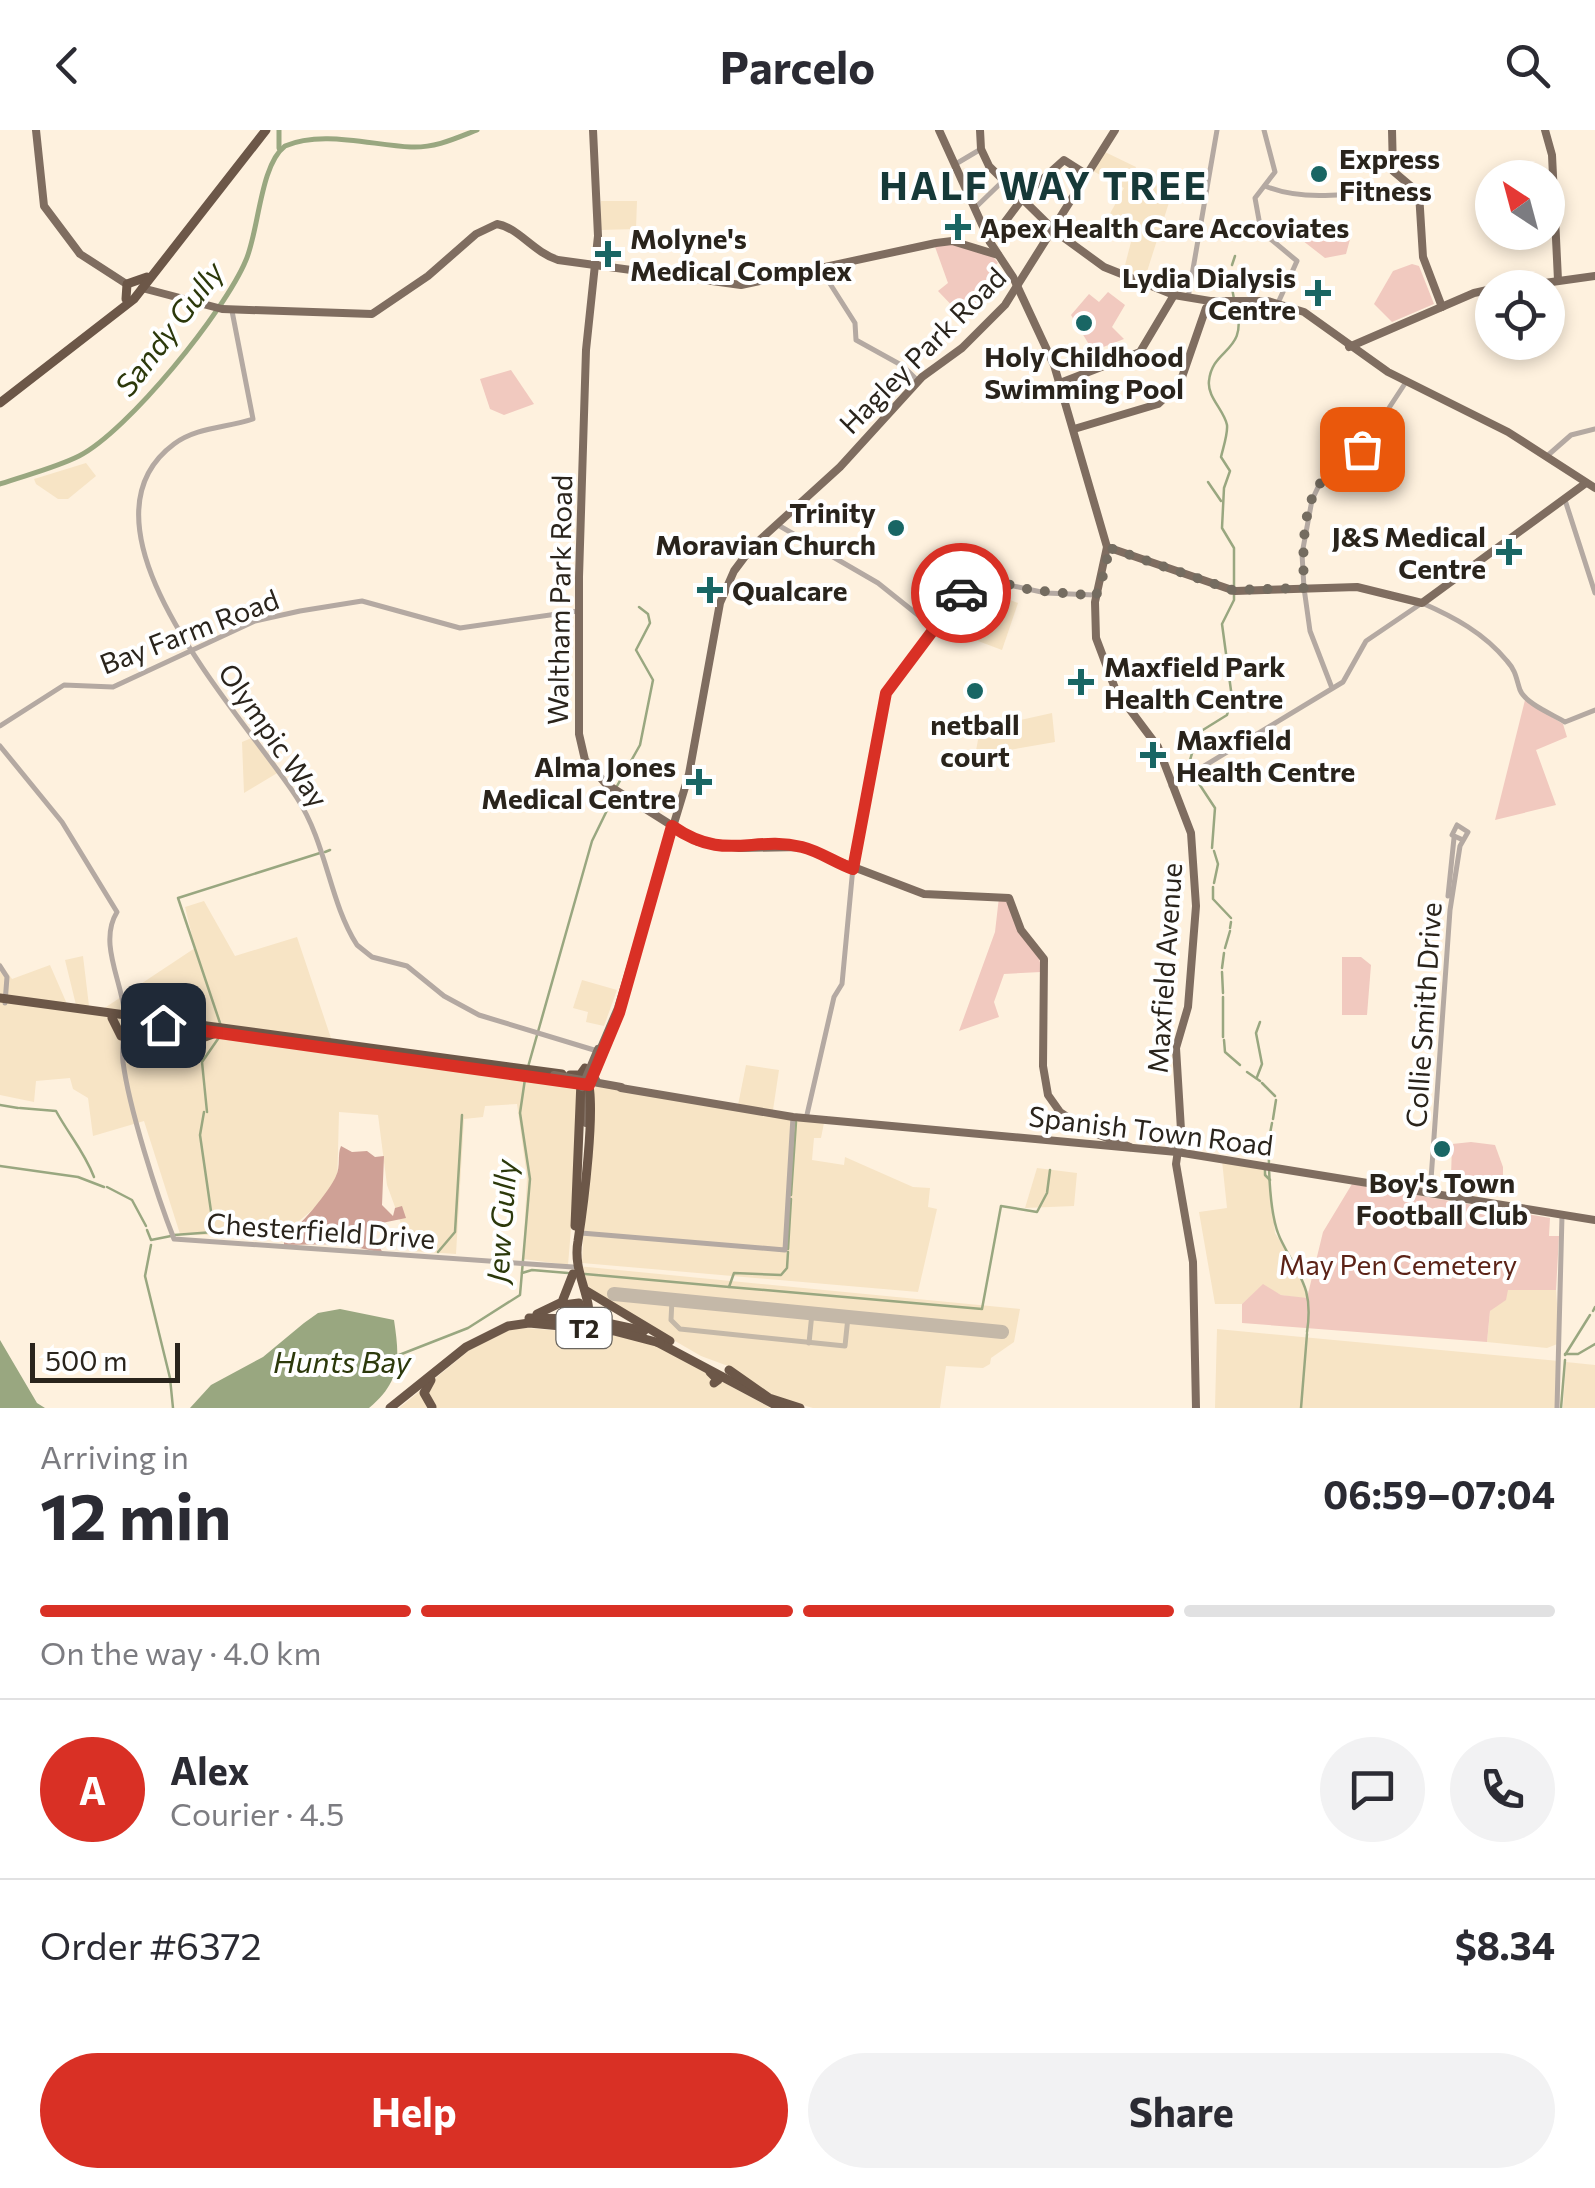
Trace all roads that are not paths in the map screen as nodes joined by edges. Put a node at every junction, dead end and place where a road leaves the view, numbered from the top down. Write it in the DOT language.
graph roads {
  1 [pos="36,130"];
  2 [pos="264,130"];
  3 [pos="593,130"];
  4 [pos="939,130"];
  5 [pos="980,130"];
  6 [pos="1116,130"];
  7 [pos="1217,130"];
  8 [pos="1264,130"];
  9 [pos="1393,130"];
  10 [pos="1545,130"];
  11 [pos="981,149"];
  12 [pos="954,164"];
  13 [pos="1086,174"];
  14 [pos="1401,179"];
  15 [pos="1004,180"];
  16 [pos="1265,186"];
  17 [pos="1023,198"];
  18 [pos="975,208"];
  19 [pos="1053,230"];
  20 [pos="952,241"];
  21 [pos="990,242"];
  22 [pos="998,256"];
  23 [pos="819,266"];
  24 [pos="592,268"];
  25 [pos="1557,270"];
  26 [pos="1595,276"];
  27 [pos="1565,279"];
  28 [pos="1016,284"];
  29 [pos="144,286"];
  30 [pos="1435,293"];
  31 [pos="1174,294"];
  32 [pos="1475,296"];
  33 [pos="130,299"];
  34 [pos="1193,299"];
  35 [pos="1278,303"];
  36 [pos="1442,307"];
  37 [pos="225,308"];
  38 [pos="1206,308"];
  39 [pos="1428,313"];
  40 [pos="1335,335"];
  41 [pos="1359,344"];
  42 [pos="918,380"];
  43 [pos="1406,382"];
  44 [pos="1060,383"];
  45 [pos="0,400"];
  46 [pos="1074,429"];
  47 [pos="1595,429"];
  48 [pos="1546,457"];
  49 [pos="1590,485"];
  50 [pos="1566,500"];
  51 [pos="777,524"];
  52 [pos="1107,547"];
  53 [pos="1304,588"];
  54 [pos="1595,593"];
  55 [pos="1096,596"];
  56 [pos="1422,603"];
  57 [pos="579,611"];
  58 [pos="934,628"];
  59 [pos="191,650"];
  60 [pos="1332,689"];
  61 [pos="1595,710"];
  62 [pos="0,726"];
  63 [pos="0,746"];
  64 [pos="9,756"];
  65 [pos="0,763"];
  66 [pos="1171,786"];
  67 [pos="671,826"];
  68 [pos="1454,838"];
  69 [pos="1463,840"];
  70 [pos="853,869"];
  71 [pos="0,966"];
  72 [pos="622,988"];
  73 [pos="2,998"];
  74 [pos="40,1003"];
  75 [pos="71,1013"];
  76 [pos="120,1018"];
  77 [pos="203,1028"];
  78 [pos="262,1034"];
  79 [pos="121,1036"];
  80 [pos="286,1042"];
  81 [pos="598,1050"];
  82 [pos="519,1071"];
  83 [pos="586,1080"];
  84 [pos="652,1093"];
  85 [pos="793,1118"];
  86 [pos="806,1118"];
  87 [pos="1130,1147"];
  88 [pos="1178,1152"];
  89 [pos="1428,1193"];
  90 [pos="1562,1216"];
  91 [pos="1595,1220"];
  92 [pos="578,1234"];
  93 [pos="573,1271"];
  94 [pos="580,1284"];
  95 [pos="542,1312"];
  96 [pos="586,1322"];
  97 [pos="504,1326"];
  98 [pos="660,1343"];
  99 [pos="673,1343"];
  100 [pos="687,1356"];
  101 [pos="447,1363"];
  102 [pos="424,1390"];
  103 [pos="758,1395"];
  104 [pos="416,1404"];
  105 [pos="387,1408"];
  106 [pos="432,1408"];
  107 [pos="781,1408"];
  108 [pos="800,1408"];
  109 [pos="1196,1408"];
  110 [pos="1557,1408"];
  1 -- 29 [label="main road"];
  2 -- 29 [label="highway"];
  3 -- 24 [label="main road, Waltham Park Road"];
  4 -- 12 [label="main road, Maxfield Avenue"];
  5 -- 11 [label="main road"];
  6 -- 13 [label="main road, Hagley Park Road"];
  7 -- 34 [label="street"];
  8 -- 16 [label="street"];
  9 -- 14 [label="main road"];
  10 -- 25 [label="main road"];
  11 -- 12 [label="street"];
  11 -- 15 [label="main road"];
  12 -- 18 [label="main road, Maxfield Avenue"];
  13 -- 17 [label="main road"];
  13 -- 19 [label="main road, Hagley Park Road"];
  14 -- 16 [label="street"];
  14 -- 30 [label="main road"];
  15 -- 17 [label="main road"];
  15 -- 18 [label="street"];
  16 -- 35 [label="street"];
  17 -- 19 [label="main road"];
  17 -- 21 [label="main road"];
  18 -- 21 [label="main road, Maxfield Avenue"];
  19 -- 28 [label="main road, Hagley Park Road"];
  19 -- 31 [label="main road"];
  20 -- 21 [label="main road"];
  20 -- 22 [label="main road"];
  20 -- 23 [label="main road"];
  21 -- 22 [label="main road, Maxfield Avenue"];
  22 -- 28 [label="main road, Maxfield Avenue"];
  23 -- 24 [label="main road"];
  23 -- 42 [label="street"];
  24 -- 37 [label="main road"];
  24 -- 57 [label="main road, Waltham Park Road"];
  26 -- 27 [label="main road"];
  28 -- 42 [label="main road, Hagley Park Road"];
  28 -- 44 [label="main road, Maxfield Avenue"];
  29 -- 33 [label="highway"];
  29 -- 33 [label="highway"];
  29 -- 37 [label="main road"];
  30 -- 36 [label="main road"];
  30 -- 39 [label="main road"];
  31 -- 34 [label="main road"];
  31 -- 44 [label="main road"];
  32 -- 36 [label="main road"];
  33 -- 45 [label="highway"];
  34 -- 35 [label="main road"];
  34 -- 38 [label="main road"];
  35 -- 38 [label="main road"];
  35 -- 40 [label="main road"];
  36 -- 39 [label="main road"];
  37 -- 59 [label="street, Olympic Way"];
  38 -- 46 [label="main road"];
  39 -- 41 [label="main road"];
  40 -- 41 [label="main road"];
  40 -- 41 [label="main road"];
  41 -- 43 [label="main road"];
  42 -- 51 [label="main road, Hagley Park Road"];
  43 -- 48 [label="main road"];
  43 -- 53 [label="street"];
  44 -- 46 [label="main road, Maxfield Avenue"];
  46 -- 52 [label="main road, Maxfield Avenue"];
  47 -- 48 [label="street"];
  48 -- 49 [label="main road"];
  49 -- 50 [label="main road"];
  50 -- 54 [label="street"];
  50 -- 56 [label="main road"];
  51 -- 58 [label="street"];
  51 -- 67 [label="main road, Hagley Park Road"];
  52 -- 53 [label="main road"];
  52 -- 55 [label="main road, Maxfield Avenue"];
  53 -- 56 [label="main road"];
  53 -- 60 [label="street"];
  55 -- 58 [label="street"];
  55 -- 66 [label="main road, Maxfield Avenue"];
  56 -- 60 [label="street"];
  56 -- 61 [label="street"];
  57 -- 59 [label="street, Bay Farm Road"];
  57 -- 67 [label="main road, Waltham Park Road"];
  58 -- 70 [label="street"];
  59 -- 62 [label="street, Bay Farm Road"];
  59 -- 81 [label="street, Olympic Way"];
  60 -- 66 [label="street"];
  63 -- 64 [label="street"];
  64 -- 65 [label="street"];
  64 -- 76 [label="street"];
  66 -- 88 [label="main road, Maxfield Avenue"];
  67 -- 70 [label="main road, Waltham Park Road"];
  67 -- 72 [label="main road, Hagley Park Road"];
  68 -- 69 [label="street"];
  68 -- 69 [label="street"];
  68 -- 89 [label="street, Collie Smith Drive"];
  69 -- 89 [label="street, Collie Smith Drive"];
  70 -- 86 [label="street"];
  70 -- 87 [label="main road, Waltham Park Road"];
  71 -- 73 [label="street"];
  72 -- 81 [label="main road, Hagley Park Road"];
  72 -- 83 [label="main road, Hagley Park Road"];
  73 -- 74 [label="highway, Spanish Town Road"];
  73 -- 75 [label="highway, Spanish Town Road"];
  74 -- 75 [label="highway"];
  74 -- 76 [label="highway, Spanish Town Road"];
  75 -- 76 [label="highway, Spanish Town Road"];
  76 -- 77 [label="highway, Spanish Town Road"];
  76 -- 79 [label="highway"];
  77 -- 78 [label="highway, Spanish Town Road"];
  77 -- 80 [label="highway, Spanish Town Road"];
  78 -- 80 [label="highway"];
  78 -- 82 [label="highway, Spanish Town Road"];
  79 -- 93 [label="street, Chesterfield Drive"];
  80 -- 82 [label="highway, Spanish Town Road"];
  81 -- 83 [label="main road, Hagley Park Road, bridge"];
  82 -- 83 [label="highway, Spanish Town Road"];
  82 -- 84 [label="main road, Spanish Town Road, bridge"];
  83 -- 84 [label="main road, Spanish Town Road"];
  83 -- 92 [label="highway"];
  83 -- 92 [label="main road"];
  84 -- 85 [label="main road, Spanish Town Road"];
  85 -- 86 [label="main road, Spanish Town Road"];
  85 -- 92 [label="street"];
  86 -- 87 [label="main road, Spanish Town Road"];
  87 -- 88 [label="main road, Spanish Town Road"];
  88 -- 89 [label="main road, Spanish Town Road"];
  88 -- 109 [label="main road, Maxfield Avenue"];
  89 -- 90 [label="main road, Spanish Town Road"];
  90 -- 91 [label="main road, Spanish Town Road"];
  90 -- 110 [label="street"];
  92 -- 93 [label="highway"];
  92 -- 94 [label="highway"];
  93 -- 95 [label="highway"];
  93 -- 96 [label="highway"];
  94 -- 96 [label="highway"];
  94 -- 99 [label="highway"];
  95 -- 96 [label="highway"];
  95 -- 97 [label="highway"];
  96 -- 97 [label="highway, T2"];
  96 -- 98 [label="highway"];
  96 -- 99 [label="highway, T2"];
  97 -- 98 [label="highway, T2"];
  97 -- 101 [label="highway, T2"];
  97 -- 105 [label="highway, T2"];
  98 -- 100 [label="highway"];
  99 -- 103 [label="highway"];
  100 -- 103 [label="highway"];
  100 -- 103 [label="highway"];
  101 -- 102 [label="highway"];
  101 -- 105 [label="highway, T2"];
  102 -- 104 [label="highway"];
  102 -- 106 [label="highway"];
  103 -- 107 [label="highway"];
  103 -- 108 [label="highway"];
}
